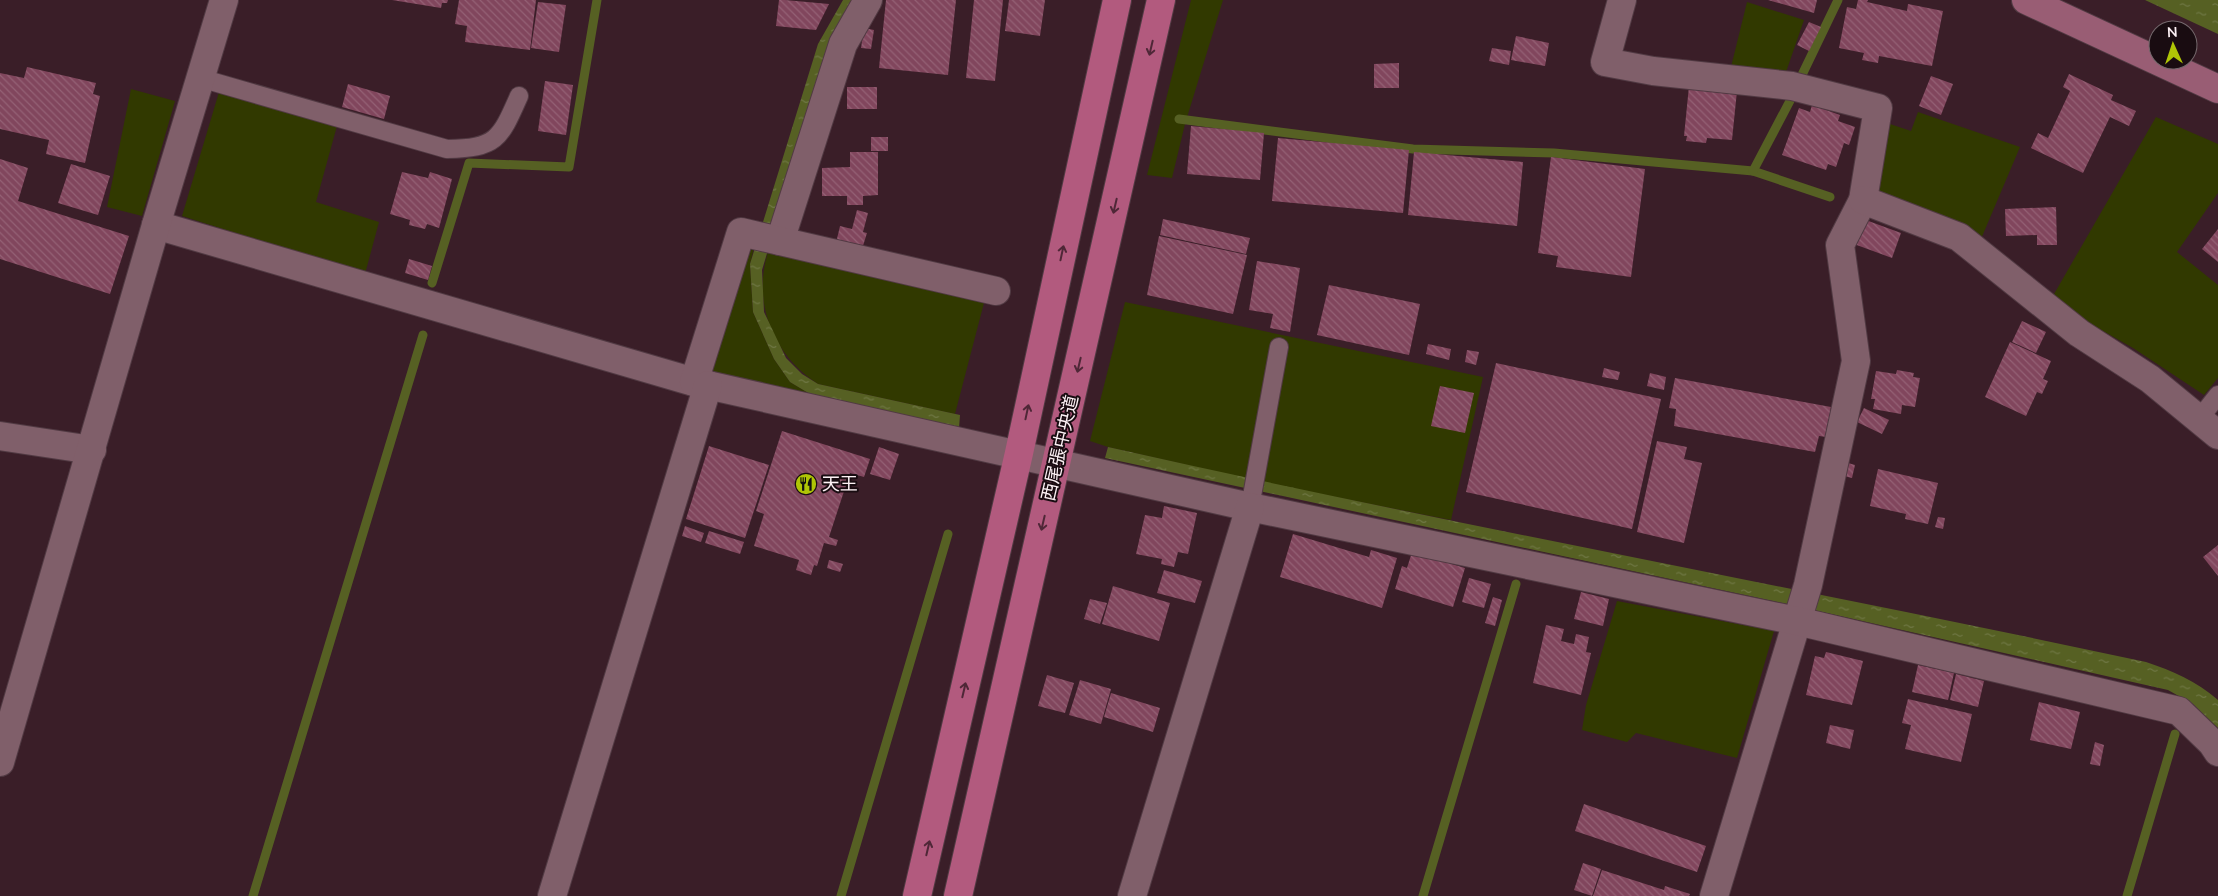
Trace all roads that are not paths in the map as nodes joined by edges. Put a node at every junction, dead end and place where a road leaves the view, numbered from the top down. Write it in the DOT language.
graph roads {
  1 [pos="224,0"];
  2 [pos="868,0"];
  3 [pos="1116,0"];
  4 [pos="1161,0"];
  5 [pos="1622,0"];
  6 [pos="2026,0"];
  7 [pos="200,78"];
  8 [pos="2218,89"];
  9 [pos="518,96"];
  10 [pos="1863,200"];
  11 [pos="156,224"];
  12 [pos="769,238"];
  13 [pos="996,291"];
  14 [pos="1279,347"];
  15 [pos="701,383"];
  16 [pos="2218,396"];
  17 [pos="2208,427"];
  18 [pos="0,436"];
  19 [pos="92,450"];
  20 [pos="1019,454"];
  21 [pos="1057,463"];
  22 [pos="1251,501"];
  23 [pos="1799,617"];
  24 [pos="2218,752"];
  25 [pos="0,762"];
  26 [pos="552,896"];
  27 [pos="917,896"];
  28 [pos="958,896"];
  29 [pos="1132,896"];
  30 [pos="1714,896"];
  1 -- 7 [label="street"];
  2 -- 12 [label="street"];
  20 -- 3 [label="main road, one-way"];
  4 -- 21 [label="main road, 西尾張中央道, one-way"];
  5 -- 10 [label="street"];
  6 -- 8 [label="main road"];
  7 -- 9 [label="lane"];
  7 -- 11 [label="street"];
  10 -- 17 [label="street"];
  10 -- 23 [label="street"];
  11 -- 15 [label="street"];
  11 -- 19 [label="street"];
  12 -- 13 [label="street"];
  12 -- 15 [label="street"];
  14 -- 22 [label="lane"];
  15 -- 20 [label="street"];
  15 -- 26 [label="street"];
  16 -- 17 [label="lane"];
  18 -- 19 [label="street"];
  19 -- 25 [label="street"];
  20 -- 21 [label="street"];
  27 -- 20 [label="main road, one-way"];
  21 -- 22 [label="street"];
  21 -- 28 [label="main road, 西尾張中央道, one-way"];
  22 -- 23 [label="street"];
  22 -- 29 [label="street"];
  23 -- 24 [label="street"];
  23 -- 30 [label="street"];
}
